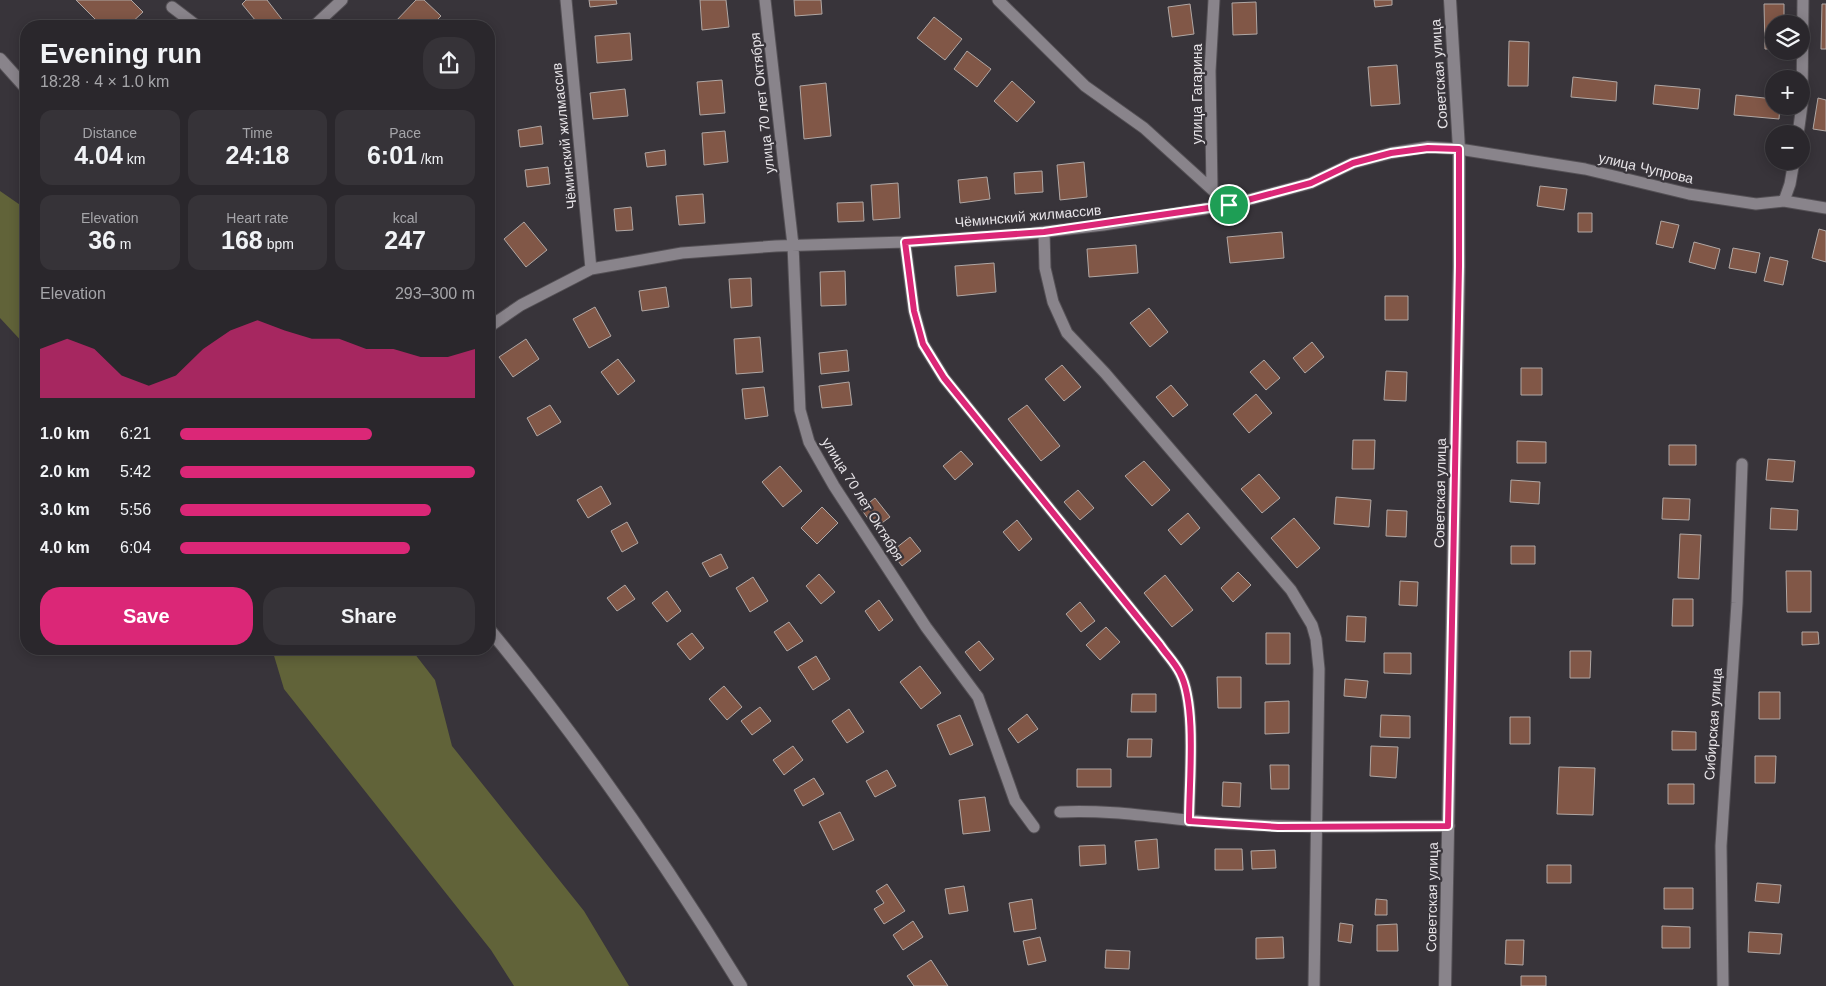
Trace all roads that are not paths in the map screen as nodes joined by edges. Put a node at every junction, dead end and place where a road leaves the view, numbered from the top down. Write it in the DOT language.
graph roads {
  1 [pos="342,0"];
  2 [pos="566,0"];
  3 [pos="765,0"];
  4 [pos="998,0"];
  5 [pos="1214,0"];
  6 [pos="1450,0"];
  7 [pos="1803,0"];
  8 [pos="172,7"];
  9 [pos="189,20"];
  10 [pos="320,20"];
  11 [pos="0,59"];
  12 [pos="20,81"];
  13 [pos="1799,125"];
  14 [pos="1459,149"];
  15 [pos="1792,170"];
  16 [pos="1212,188"];
  17 [pos="1784,202"];
  18 [pos="1229,205"];
  19 [pos="1826,208"];
  20 [pos="1044,232"];
  21 [pos="905,242"];
  22 [pos="793,245"];
  23 [pos="592,269"];
  24 [pos="495,322"];
  25 [pos="1742,464"];
  26 [pos="495,636"];
  27 [pos="1060,812"];
  28 [pos="1189,821"];
  29 [pos="1448,826"];
  30 [pos="1034,827"];
  31 [pos="1317,827"];
  32 [pos="740,986"];
  33 [pos="1314,986"];
  34 [pos="1445,986"];
  35 [pos="1723,986"];
  1 -- 10 [label="street"];
  2 -- 23 [label="street, Чёминский жилмассив"];
  3 -- 22 [label="street, улица 70 лет Октября"];
  4 -- 16 [label="street"];
  5 -- 16 [label="street, улица Гагарина"];
  6 -- 14 [label="main road, Советская улица"];
  7 -- 13 [label="street"];
  8 -- 9 [label="street"];
  11 -- 12 [label="main road"];
  14 -- 17 [label="street, улица Чупрова"];
  14 -- 18 [label="street, Чёминский жилмассив"];
  14 -- 29 [label="main road, Советская улица"];
  15 -- 17 [label="street"];
  16 -- 18 [label="street"];
  17 -- 19 [label="street, улица Чупрова"];
  18 -- 20 [label="street, Чёминский жилмассив"];
  20 -- 21 [label="street, Чёминский жилмассив"];
  20 -- 31 [label="street"];
  21 -- 22 [label="street, Чёминский жилмассив"];
  21 -- 28 [label="street"];
  22 -- 23 [label="street, Чёминский жилмассив"];
  22 -- 30 [label="street, улица 70 лет Октября"];
  23 -- 24 [label="street, Чёминский жилмассив"];
  25 -- 35 [label="street, Сибирская улица"];
  26 -- 32 [label="main road"];
  27 -- 28 [label="street"];
  28 -- 31 [label="street"];
  29 -- 31 [label="street"];
  29 -- 34 [label="main road, Советская улица"];
  31 -- 33 [label="street"];
}
